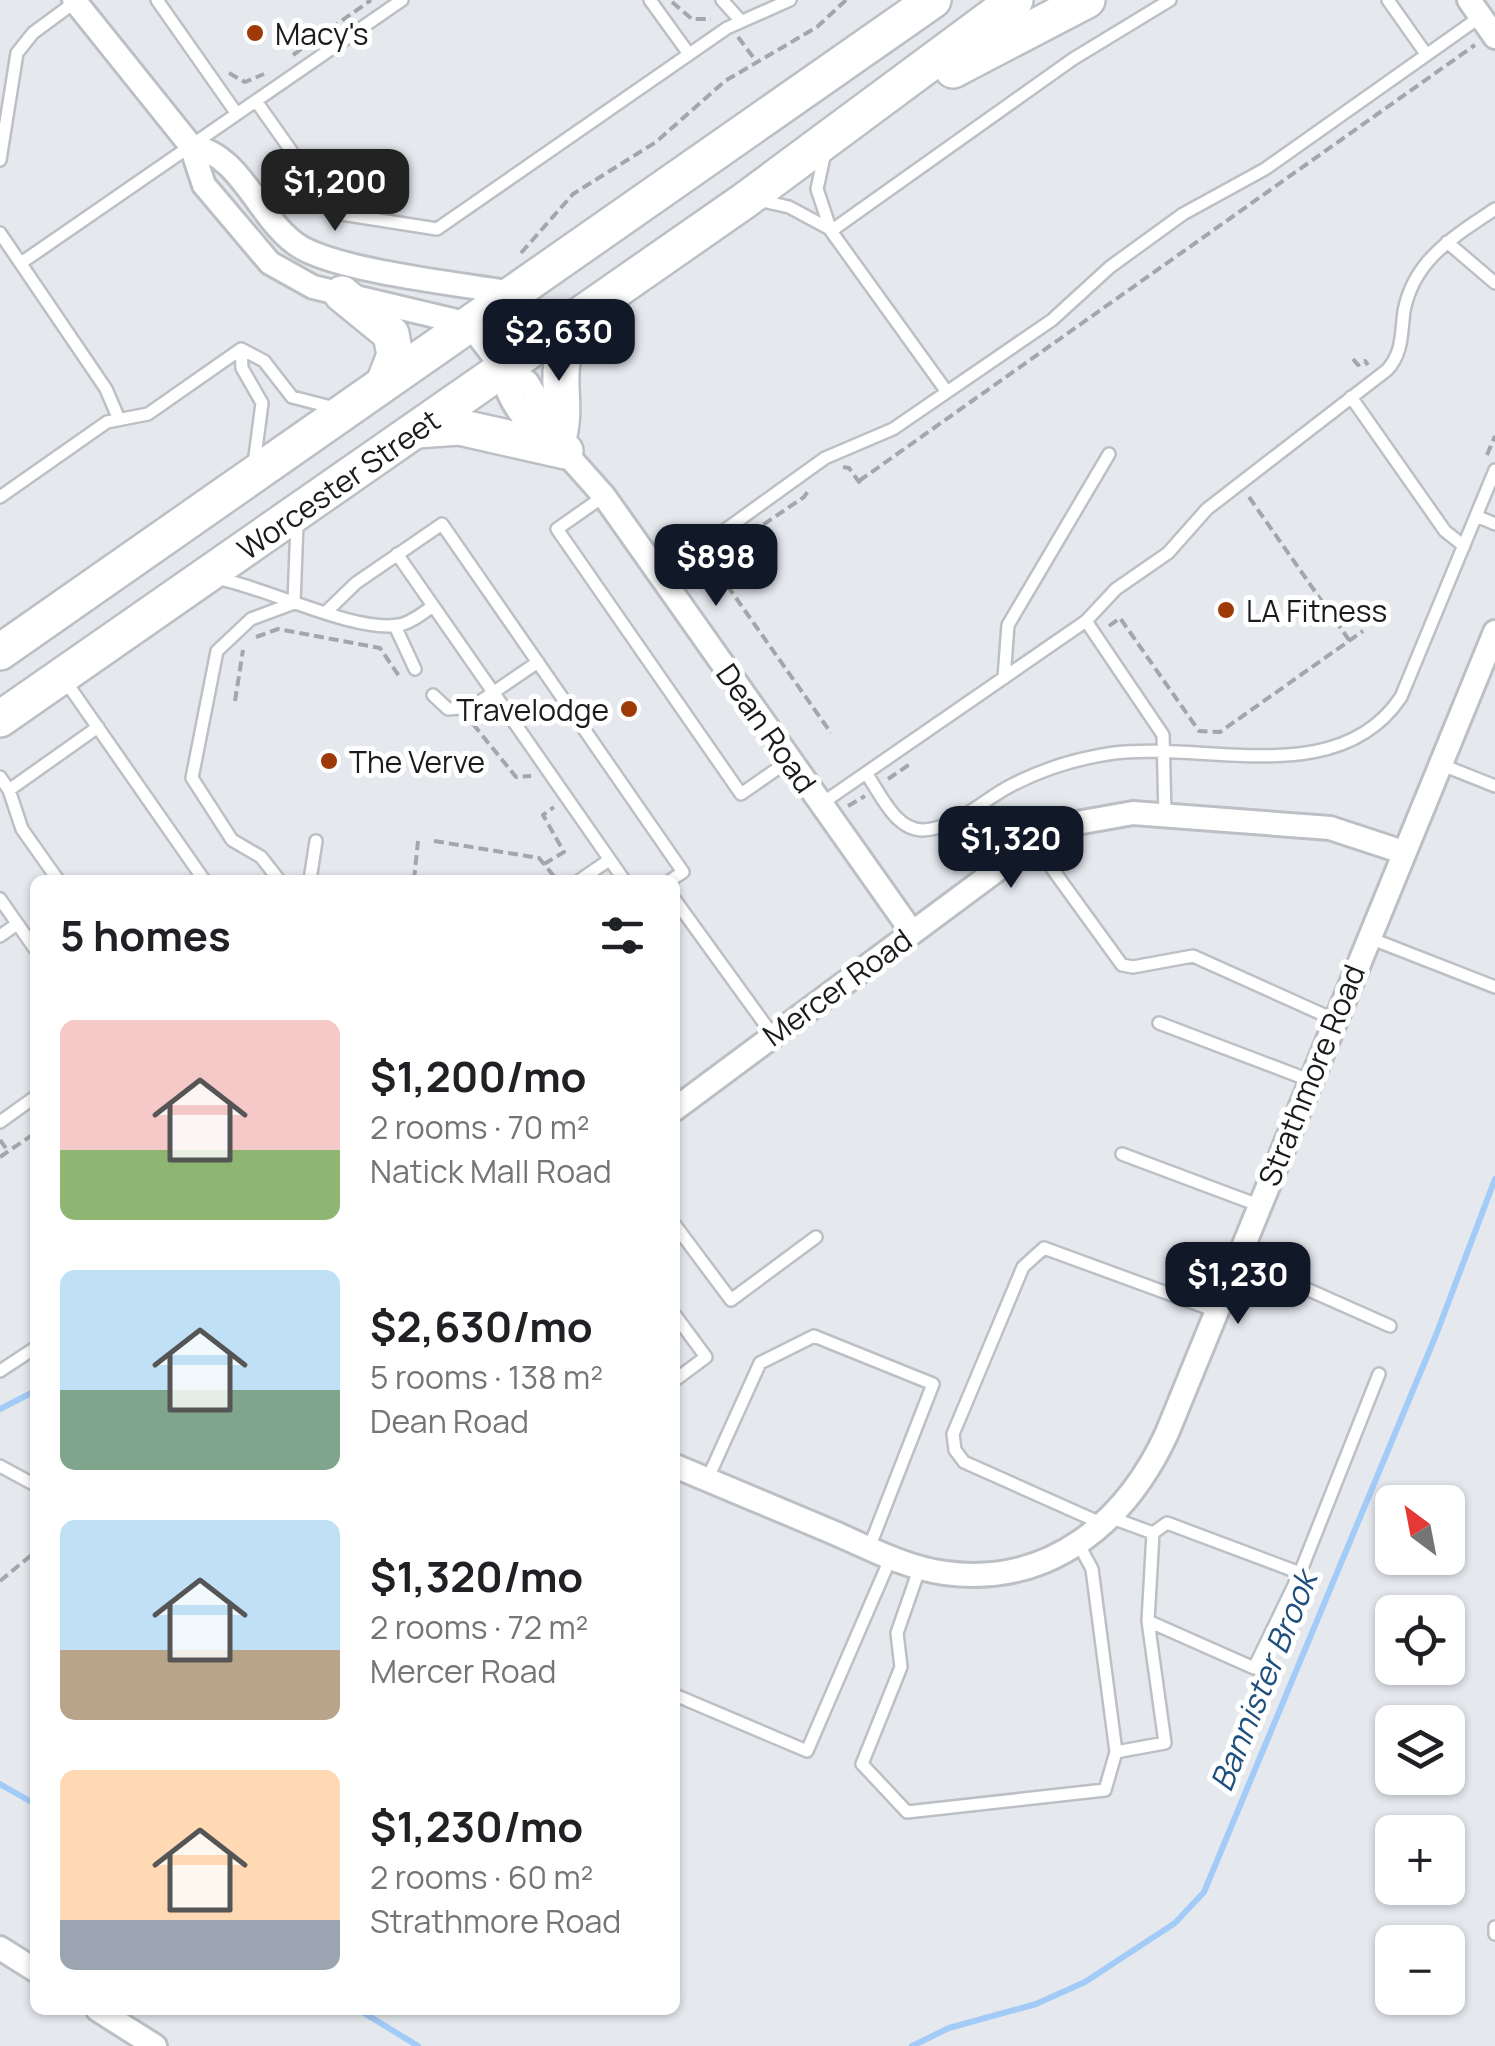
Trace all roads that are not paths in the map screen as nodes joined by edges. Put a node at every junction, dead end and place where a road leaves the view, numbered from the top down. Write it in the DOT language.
graph roads {
  1 [pos="157,0"];
  2 [pos="402,0"];
  3 [pos="650,0"];
  4 [pos="722,0"];
  5 [pos="790,0"];
  6 [pos="930,0"];
  7 [pos="1015,0"];
  8 [pos="1080,0"];
  9 [pos="1087,0"];
  10 [pos="1170,0"];
  11 [pos="1388,0"];
  12 [pos="75,1"];
  13 [pos="1475,8"];
  14 [pos="740,20"];
  15 [pos="1046,21"];
  16 [pos="1485,41"];
  17 [pos="689,54"];
  18 [pos="1426,54"];
  19 [pos="256,101"];
  20 [pos="237,114"];
  21 [pos="830,139"];
  22 [pos="190,146"];
  23 [pos="0,160"];
  24 [pos="744,200"];
  25 [pos="1495,209"];
  26 [pos="831,231"];
  27 [pos="0,233"];
  28 [pos="1447,242"];
  29 [pos="21,264"];
  30 [pos="514,278"];
  31 [pos="1495,283"];
  32 [pos="342,294"];
  33 [pos="596,304"];
  34 [pos="469,324"];
  35 [pos="241,349"];
  36 [pos="503,368"];
  37 [pos="384,383"];
  38 [pos="947,392"];
  39 [pos="1352,397"];
  40 [pos="345,410"];
  41 [pos="118,417"];
  42 [pos="411,432"];
  43 [pos="556,442"];
  44 [pos="1108,454"];
  45 [pos="1495,470"];
  46 [pos="252,475"];
  47 [pos="604,496"];
  48 [pos="0,497"];
  49 [pos="304,507"];
  50 [pos="1476,516"];
  51 [pos="1495,524"];
  52 [pos="1464,546"];
  53 [pos="397,554"];
  54 [pos="660,576"];
  55 [pos="204,577"];
  56 [pos="294,603"];
  57 [pos="433,606"];
  58 [pos="325,613"];
  59 [pos="1086,621"];
  60 [pos="394,626"];
  61 [pos="1495,632"];
  62 [pos="0,652"];
  63 [pos="538,662"];
  64 [pos="415,670"];
  65 [pos="62,676"];
  66 [pos="1004,678"];
  67 [pos="493,693"];
  68 [pos="433,695"];
  69 [pos="0,719"];
  70 [pos="98,727"];
  71 [pos="1165,752"];
  72 [pos="790,760"];
  73 [pos="1442,764"];
  74 [pos="866,773"];
  75 [pos="0,777"];
  76 [pos="1495,786"];
  77 [pos="10,790"];
  78 [pos="821,804"];
  79 [pos="1165,814"];
  80 [pos="316,840"];
  81 [pos="1034,843"];
  82 [pos="1403,852"];
  83 [pos="609,860"];
  84 [pos="54,875"];
  85 [pos="201,875"];
  86 [pos="275,875"];
  87 [pos="311,875"];
  88 [pos="587,875"];
  89 [pos="620,875"];
  90 [pos="679,875"];
  91 [pos="0,899"];
  92 [pos="680,907"];
  93 [pos="18,924"];
  94 [pos="912,932"];
  95 [pos="0,936"];
  96 [pos="1367,936"];
  97 [pos="30,942"];
  98 [pos="1495,986"];
  99 [pos="1333,1020"];
  100 [pos="1159,1022"];
  101 [pos="772,1034"];
  102 [pos="1309,1080"];
  103 [pos="30,1101"];
  104 [pos="680,1104"];
  105 [pos="0,1122"];
  106 [pos="1122,1154"];
  107 [pos="1258,1205"];
  108 [pos="680,1232"];
  109 [pos="816,1237"];
  110 [pos="1237,1258"];
  111 [pos="1216,1311"];
  112 [pos="680,1322"];
  113 [pos="1390,1326"];
  114 [pos="30,1351"];
  115 [pos="0,1371"];
  116 [pos="1379,1374"];
  117 [pos="680,1376"];
  118 [pos="0,1466"];
  119 [pos="680,1469"];
  120 [pos="708,1480"];
  121 [pos="30,1482"];
  122 [pos="1108,1521"];
  123 [pos="1153,1534"];
  124 [pos="1078,1543"];
  125 [pos="880,1552"];
  126 [pos="920,1567"];
  127 [pos="1300,1573"];
  128 [pos="1148,1621"];
  129 [pos="680,1697"];
  130 [pos="1116,1752"];
  131 [pos="0,1948"];
  132 [pos="30,1967"];
  133 [pos="106,2015"];
  134 [pos="155,2046"];
  1 -- 20 [label="lane"];
  2 -- 19 [label="lane"];
  3 -- 17 [label="lane"];
  4 -- 14 [label="lane"];
  5 -- 14 [label="lane"];
  6 -- 30 [label="highway, Worcester Street"];
  7 -- 21 [label="highway, Worcester Street"];
  8 -- 15 [label="highway"];
  9 -- 15 [label="highway"];
  10 -- 26 [label="lane"];
  11 -- 18 [label="lane"];
  12 -- 22 [label="street"];
  12 -- 23 [label="lane"];
  13 -- 16 [label="street"];
  13 -- 18 [label="lane"];
  14 -- 17 [label="lane"];
  15 -- 21 [label="highway"];
  17 -- 19 [label="lane"];
  18 -- 38 [label="lane"];
  19 -- 20 [label="lane"];
  20 -- 22 [label="lane"];
  21 -- 24 [label="highway, Worcester Street"];
  21 -- 26 [label="lane"];
  22 -- 29 [label="lane"];
  22 -- 30 [label="street"];
  22 -- 32 [label="street"];
  24 -- 26 [label="lane"];
  24 -- 33 [label="highway, Worcester Street"];
  25 -- 28 [label="lane"];
  26 -- 38 [label="lane"];
  27 -- 29 [label="lane"];
  28 -- 31 [label="lane"];
  28 -- 39 [label="lane"];
  29 -- 41 [label="lane"];
  30 -- 34 [label="highway, Worcester Street"];
  32 -- 34 [label="street"];
  32 -- 37 [label="highway"];
  33 -- 36 [label="highway, Worcester Street"];
  33 -- 43 [label="highway"];
  34 -- 36 [label="street, Dean Road"];
  34 -- 37 [label="highway, Worcester Street"];
  35 -- 40 [label="lane"];
  35 -- 41 [label="lane"];
  35 -- 46 [label="lane"];
  36 -- 42 [label="highway, Worcester Street"];
  36 -- 43 [label="street, Dean Road"];
  37 -- 40 [label="highway, Worcester Street"];
  38 -- 54 [label="lane"];
  39 -- 52 [label="lane"];
  39 -- 59 [label="lane"];
  40 -- 46 [label="highway, Worcester Street"];
  41 -- 48 [label="lane"];
  42 -- 43 [label="highway"];
  42 -- 49 [label="highway, Worcester Street"];
  43 -- 47 [label="street, Dean Road"];
  44 -- 66 [label="lane"];
  45 -- 50 [label="lane"];
  46 -- 62 [label="highway, Worcester Street"];
  47 -- 54 [label="street, Dean Road"];
  47 -- 72 [label="lane"];
  49 -- 55 [label="highway, Worcester Street"];
  49 -- 56 [label="lane"];
  50 -- 51 [label="lane"];
  50 -- 52 [label="lane"];
  52 -- 71 [label="lane"];
  53 -- 57 [label="lane"];
  53 -- 58 [label="lane"];
  53 -- 63 [label="lane"];
  54 -- 72 [label="street, Dean Road"];
  55 -- 56 [label="lane"];
  55 -- 65 [label="highway, Worcester Street"];
  56 -- 58 [label="lane"];
  56 -- 86 [label="lane"];
  57 -- 60 [label="lane"];
  57 -- 67 [label="lane"];
  58 -- 60 [label="lane"];
  59 -- 66 [label="lane"];
  59 -- 71 [label="lane"];
  60 -- 64 [label="lane"];
  61 -- 73 [label="street, Strathmore Road"];
  63 -- 67 [label="lane"];
  63 -- 90 [label="lane"];
  65 -- 69 [label="highway, Worcester Street"];
  65 -- 70 [label="lane"];
  66 -- 74 [label="lane"];
  67 -- 68 [label="lane"];
  67 -- 83 [label="lane"];
  70 -- 77 [label="lane"];
  70 -- 85 [label="lane"];
  71 -- 74 [label="lane"];
  71 -- 79 [label="lane"];
  72 -- 78 [label="street, Dean Road"];
  73 -- 76 [label="lane"];
  73 -- 82 [label="street, Strathmore Road"];
  74 -- 78 [label="lane"];
  75 -- 77 [label="lane"];
  77 -- 84 [label="lane"];
  78 -- 94 [label="street, Dean Road"];
  79 -- 81 [label="street, Mercer Road"];
  79 -- 82 [label="street, Mercer Road"];
  80 -- 87 [label="lane"];
  81 -- 94 [label="street, Mercer Road"];
  81 -- 99 [label="lane"];
  82 -- 96 [label="street, Strathmore Road"];
  83 -- 88 [label="lane"];
  83 -- 89 [label="lane"];
  91 -- 93 [label="lane"];
  92 -- 101 [label="lane"];
  93 -- 95 [label="lane"];
  93 -- 97 [label="lane"];
  94 -- 101 [label="street, Mercer Road"];
  96 -- 98 [label="lane"];
  96 -- 99 [label="street, Strathmore Road"];
  99 -- 102 [label="street, Strathmore Road"];
  100 -- 102 [label="lane"];
  101 -- 104 [label="street, Mercer Road"];
  102 -- 107 [label="street, Strathmore Road"];
  103 -- 105 [label="lane"];
  106 -- 107 [label="lane"];
  107 -- 110 [label="street, Strathmore Road"];
  108 -- 109 [label="lane"];
  110 -- 111 [label="street, Strathmore Road"];
  110 -- 113 [label="lane"];
  111 -- 122 [label="street, Strathmore Road"];
  111 -- 122 [label="lane"];
  112 -- 117 [label="lane"];
  114 -- 115 [label="lane"];
  116 -- 127 [label="lane"];
  118 -- 121 [label="lane"];
  119 -- 120 [label="street, Strathmore Road"];
  120 -- 125 [label="street, Strathmore Road"];
  120 -- 125 [label="lane"];
  122 -- 123 [label="lane"];
  122 -- 124 [label="street, Strathmore Road"];
  123 -- 127 [label="lane"];
  123 -- 128 [label="lane"];
  124 -- 126 [label="street, Strathmore Road"];
  124 -- 130 [label="lane"];
  125 -- 126 [label="street, Strathmore Road"];
  125 -- 129 [label="lane"];
  126 -- 130 [label="lane"];
  127 -- 128 [label="lane"];
  128 -- 130 [label="lane"];
  131 -- 132 [label="street"];
  133 -- 134 [label="street"];
}
